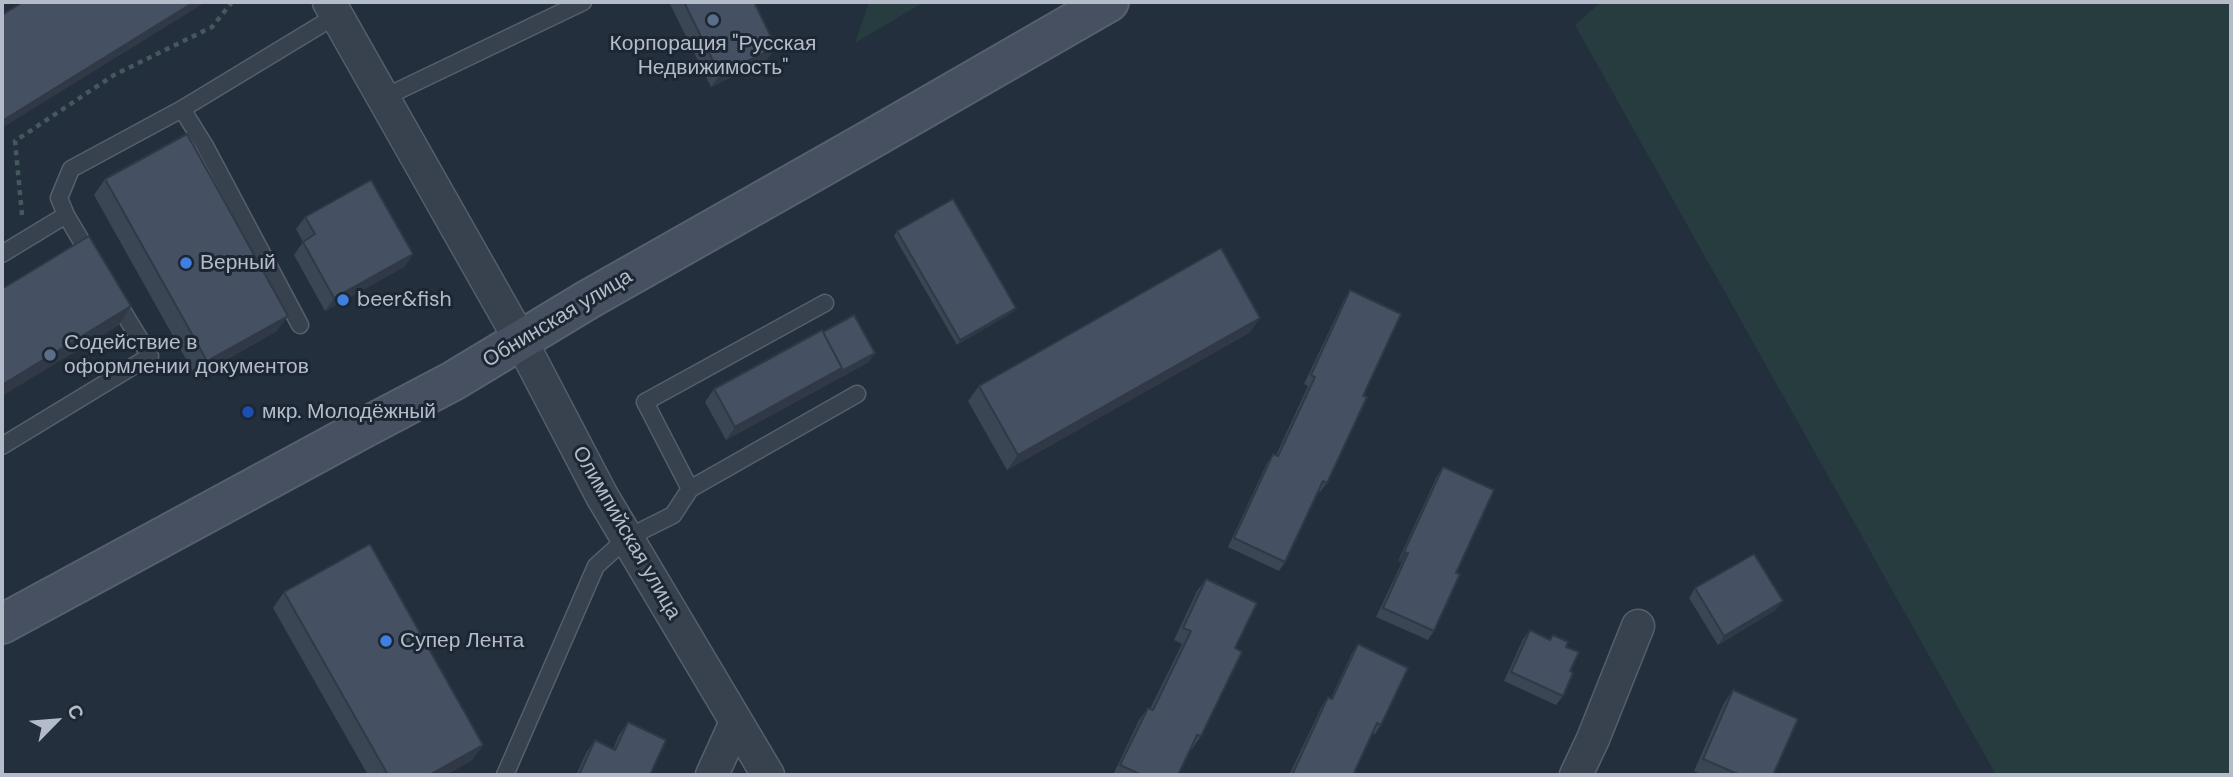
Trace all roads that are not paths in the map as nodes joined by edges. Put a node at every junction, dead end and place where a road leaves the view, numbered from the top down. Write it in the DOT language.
graph roads {
  1 [pos="583,2"];
  2 [pos="1109,2"];
  3 [pos="333,8"];
  4 [pos="383,98"];
  5 [pos="182,109"];
  6 [pos="66,215"];
  7 [pos="2,254"];
  8 [pos="825,303"];
  9 [pos="300,324"];
  10 [pos="521,341"];
  11 [pos="857,394"];
  12 [pos="2,446"];
  13 [pos="690,489"];
  14 [pos="628,538"];
  15 [pos="2,624"];
  16 [pos="1638,626"];
  17 [pos="736,722"];
  18 [pos="505,775"];
  19 [pos="712,775"];
  20 [pos="768,775"];
  21 [pos="1576,775"];
  1 -- 4 [label="lane"];
  2 -- 10 [label="street, Обнинская улица"];
  3 -- 4 [label="street, Олимпийская улица"];
  3 -- 5 [label="lane"];
  4 -- 10 [label="street, Олимпийская улица"];
  5 -- 6 [label="lane"];
  5 -- 9 [label="lane"];
  6 -- 7 [label="lane"];
  6 -- 12 [label="lane"];
  8 -- 13 [label="lane"];
  10 -- 14 [label="street, Олимпийская улица"];
  10 -- 15 [label="street, Обнинская улица"];
  11 -- 13 [label="lane"];
  13 -- 14 [label="lane"];
  14 -- 17 [label="street, Олимпийская улица"];
  14 -- 18 [label="lane"];
  16 -- 21 [label="street"];
  17 -- 19 [label="street"];
  17 -- 20 [label="street, Олимпийская улица"];
}
